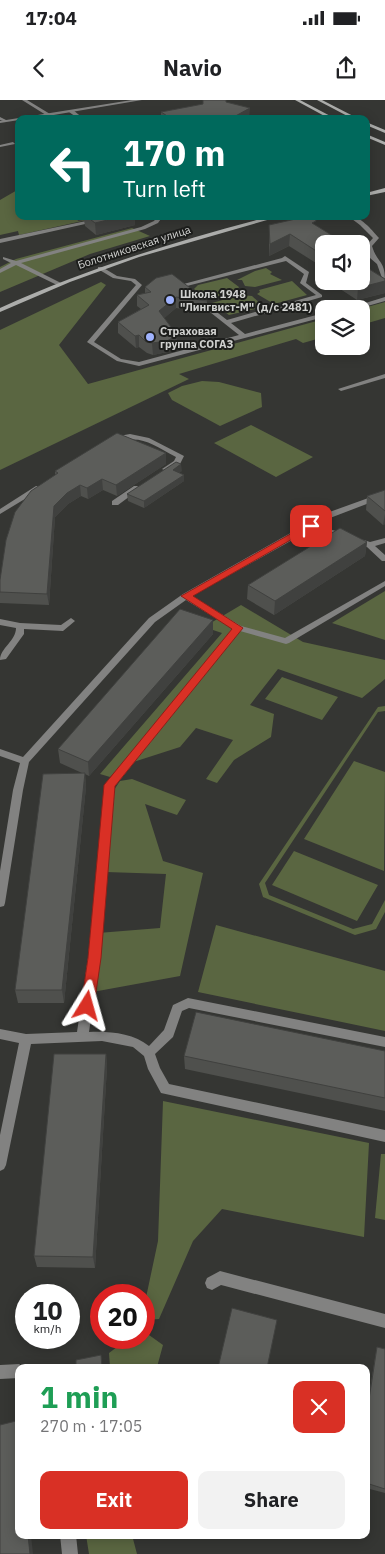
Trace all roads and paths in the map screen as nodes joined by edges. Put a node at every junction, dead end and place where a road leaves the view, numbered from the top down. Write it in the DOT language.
graph roads {
  1 [pos="24,100"];
  2 [pos="140,100"];
  3 [pos="297,100"];
  4 [pos="319,100"];
  5 [pos="71,111"];
  6 [pos="48,114"];
  7 [pos="42,115"];
  8 [pos="76,115"];
  9 [pos="326,115"];
  10 [pos="349,115"];
  11 [pos="15,119"];
  12 [pos="1,120"];
  13 [pos="370,125"];
  14 [pos="385,132"];
  15 [pos="370,137"];
  16 [pos="13,143"];
  17 [pos="385,144"];
  18 [pos="0,146"];
  19 [pos="385,190"];
  20 [pos="370,194"];
  21 [pos="100,220"];
  22 [pos="158,220"];
  23 [pos="263,220"];
  24 [pos="356,220"];
  25 [pos="0,241"];
  26 [pos="5,258"];
  27 [pos="16,263"];
  28 [pos="100,268"];
  29 [pos="384,271"];
  30 [pos="0,272"];
  31 [pos="385,278"];
  32 [pos="59,284"];
  33 [pos="186,291"];
  34 [pos="194,297"];
  35 [pos="385,299"];
  36 [pos="370,303"];
  37 [pos="0,310"];
  38 [pos="315,317"];
  39 [pos="226,322"];
  40 [pos="244,336"];
  41 [pos="385,376"];
  42 [pos="341,389"];
  43 [pos="105,446"];
  44 [pos="162,472"];
  45 [pos="48,482"];
  46 [pos="146,483"];
  47 [pos="385,494"];
  48 [pos="115,503"];
  49 [pos="0,512"];
  50 [pos="311,526"];
  51 [pos="385,540"];
  52 [pos="370,545"];
  53 [pos="385,559"];
  54 [pos="385,583"];
  55 [pos="186,596"];
  56 [pos="71,621"];
  57 [pos="0,622"];
  58 [pos="20,626"];
  59 [pos="238,628"];
  60 [pos="0,656"];
  61 [pos="0,752"];
  62 [pos="25,761"];
  63 [pos="0,903"];
  64 [pos="0,1034"];
  65 [pos="82,1038"];
  66 [pos="26,1040"];
  67 [pos="385,1042"];
  68 [pos="149,1053"];
  69 [pos="385,1136"];
  70 [pos="0,1165"];
  71 [pos="212,1283"];
  72 [pos="385,1322"];
  73 [pos="15,1371"];
  74 [pos="0,1372"];
  75 [pos="68,1539"];
  76 [pos="70,1554"];
  1 -- 6 [label="street"];
  2 -- 5 [label="street"];
  3 -- 9 [label="street"];
  4 -- 10 [label="street"];
  5 -- 6 [label="street"];
  5 -- 8 [label="street"];
  6 -- 7 [label="street"];
  11 -- 12 [label="street"];
  13 -- 14 [label="street"];
  15 -- 17 [label="street"];
  16 -- 18 [label="street"];
  19 -- 20 [label="street"];
  21 -- 25 [label="street"];
  22 -- 27 [label="street"];
  23 -- 28 [label="street, Болотниковская улица"];
  24 -- 29 [label="street"];
  26 -- 27 [label="street"];
  27 -- 30 [label="street"];
  27 -- 32 [label="street"];
  28 -- 32 [label="street, Болотниковская улица"];
  28 -- 40 [label="street"];
  29 -- 31 [label="street"];
  32 -- 37 [label="street, Болотниковская улица"];
  33 -- 39 [label="street"];
  34 -- 39 [label="street"];
  35 -- 36 [label="street"];
  38 -- 40 [label="street"];
  39 -- 40 [label="street"];
  41 -- 42 [label="street"];
  43 -- 44 [label="street"];
  45 -- 49 [label="street"];
  46 -- 48 [label="street"];
  47 -- 50 [label="street"];
  50 -- 52 [label="street"];
  50 -- 55 [label="street"];
  51 -- 52 [label="street"];
  52 -- 53 [label="street"];
  54 -- 59 [label="street"];
  55 -- 59 [label="street"];
  55 -- 62 [label="street"];
  56 -- 58 [label="street"];
  57 -- 58 [label="street"];
  58 -- 60 [label="street"];
  59 -- 65 [label="street"];
  61 -- 62 [label="street"];
  62 -- 63 [label="street"];
  64 -- 66 [label="street"];
  65 -- 66 [label="street"];
  65 -- 68 [label="street"];
  66 -- 70 [label="street"];
  67 -- 68 [label="street"];
  68 -- 69 [label="street"];
  71 -- 72 [label="street"];
  73 -- 74 [label="street"];
  75 -- 76 [label="street"];
}
